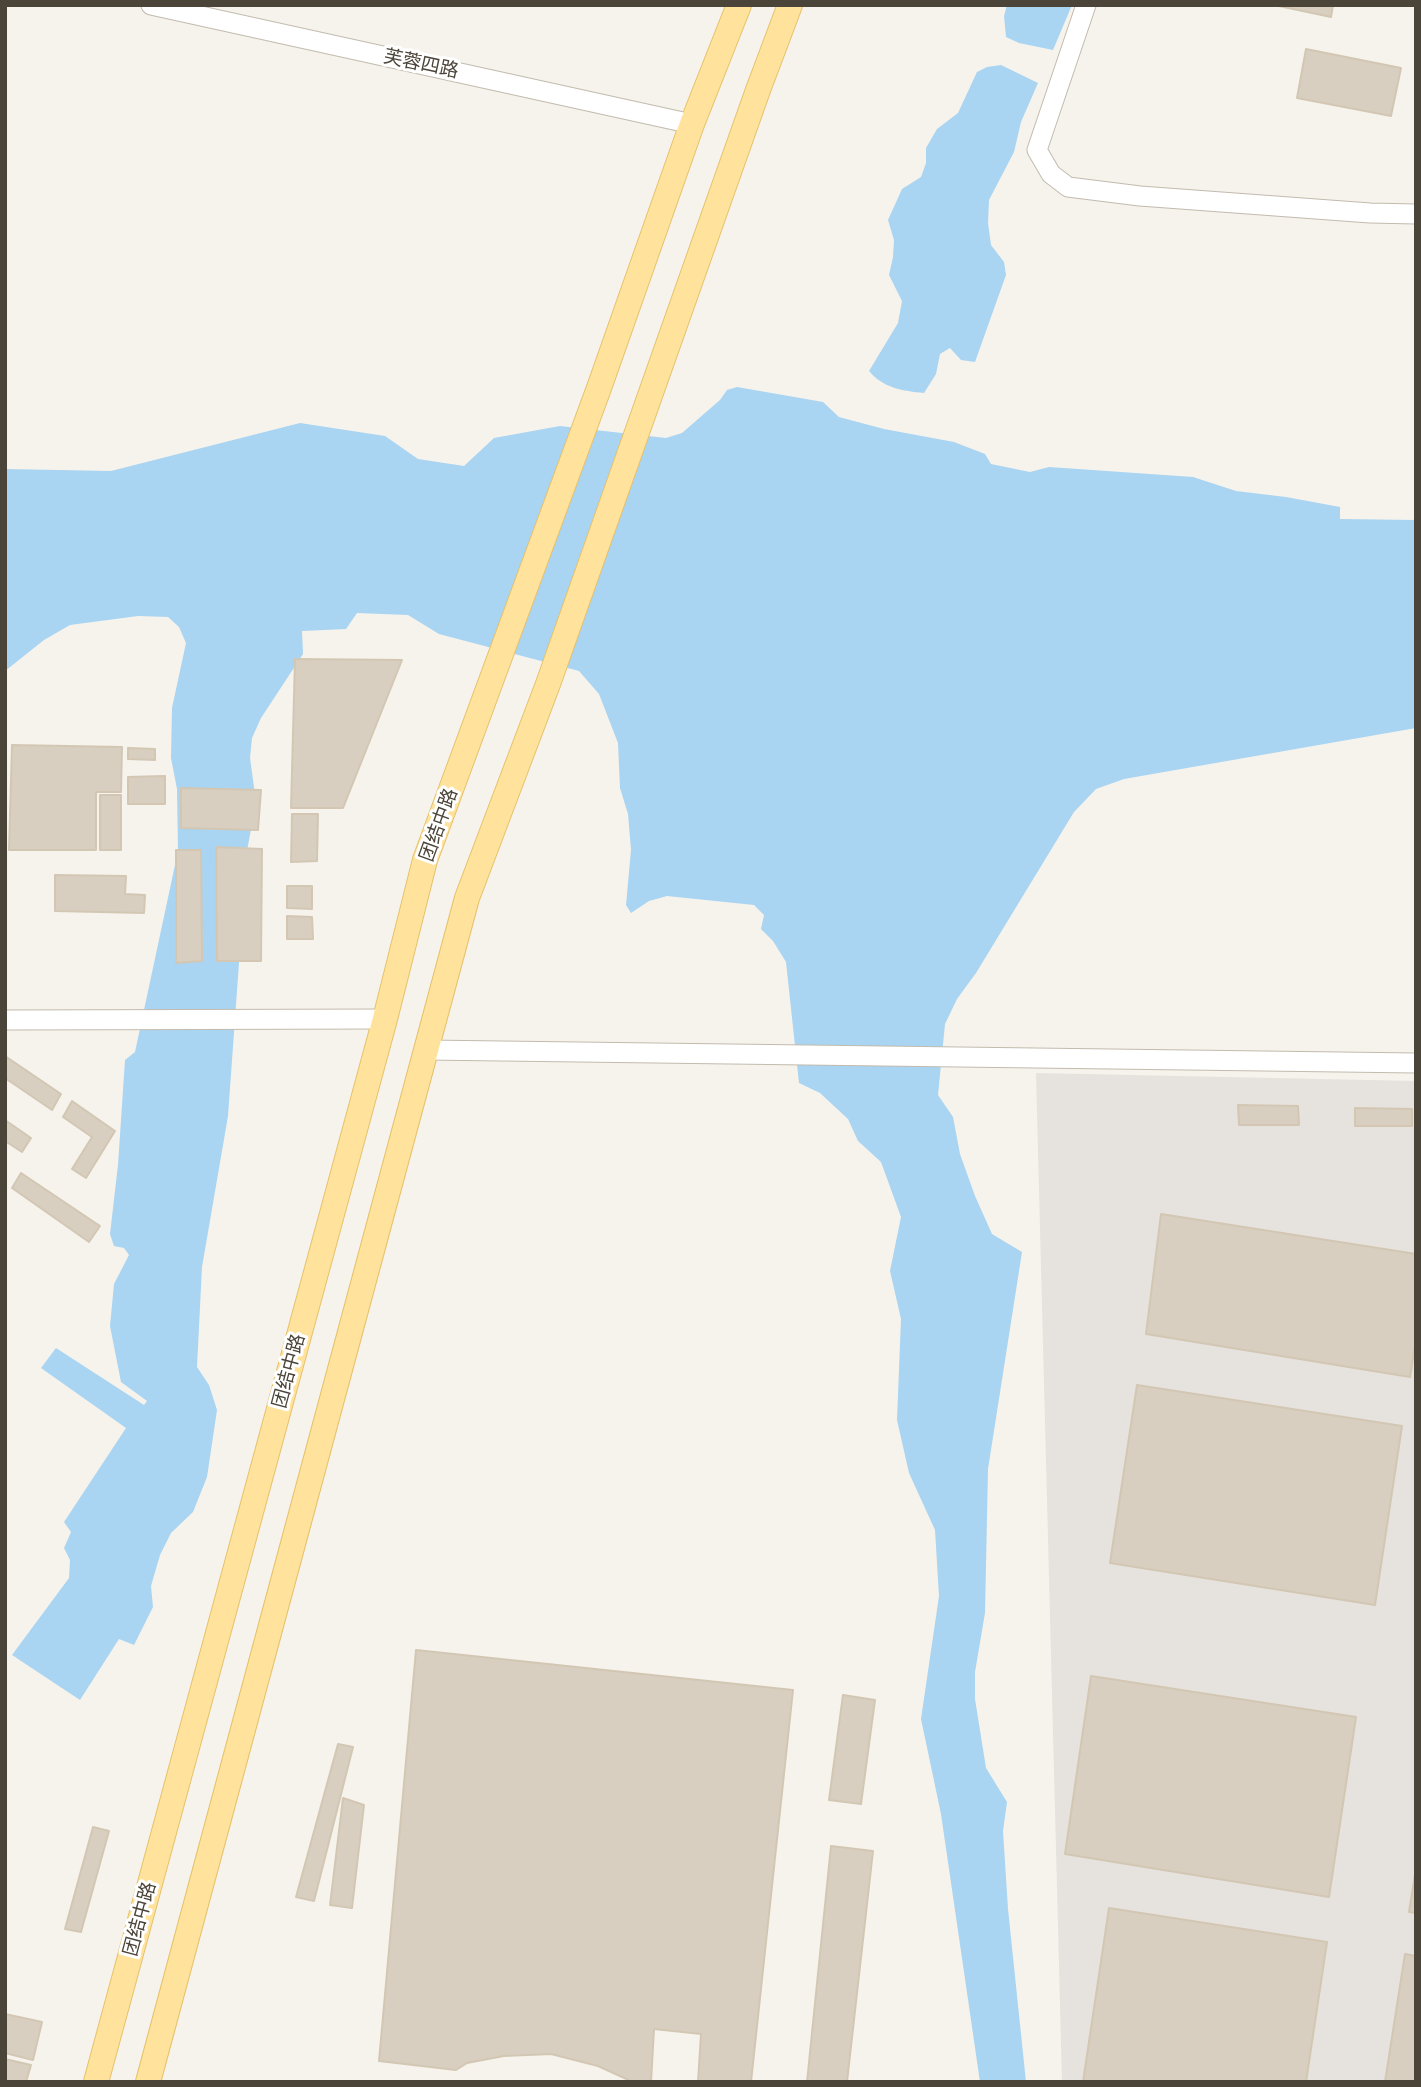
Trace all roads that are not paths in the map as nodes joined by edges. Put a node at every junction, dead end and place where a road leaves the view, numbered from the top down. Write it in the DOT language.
graph roads {
  1 [pos="150,5"];
  2 [pos="739,5"];
  3 [pos="790,5"];
  4 [pos="1086,5"];
  5 [pos="692,124"];
  6 [pos="1416,214"];
  7 [pos="385,1019"];
  8 [pos="5,1020"];
  9 [pos="426,1051"];
  10 [pos="1416,1063"];
  11 [pos="96,2082"];
  12 [pos="148,2082"];
  1 -- 5 [label="street, 芙蓉四路"];
  2 -- 5 [label="main road, 团结中路"];
  3 -- 9 [label="main road"];
  4 -- 6 [label="street"];
  5 -- 7 [label="main road, 团结中路"];
  7 -- 8 [label="street"];
  7 -- 11 [label="main road, 团结中路"];
  9 -- 10 [label="street"];
  9 -- 12 [label="main road"];
}
